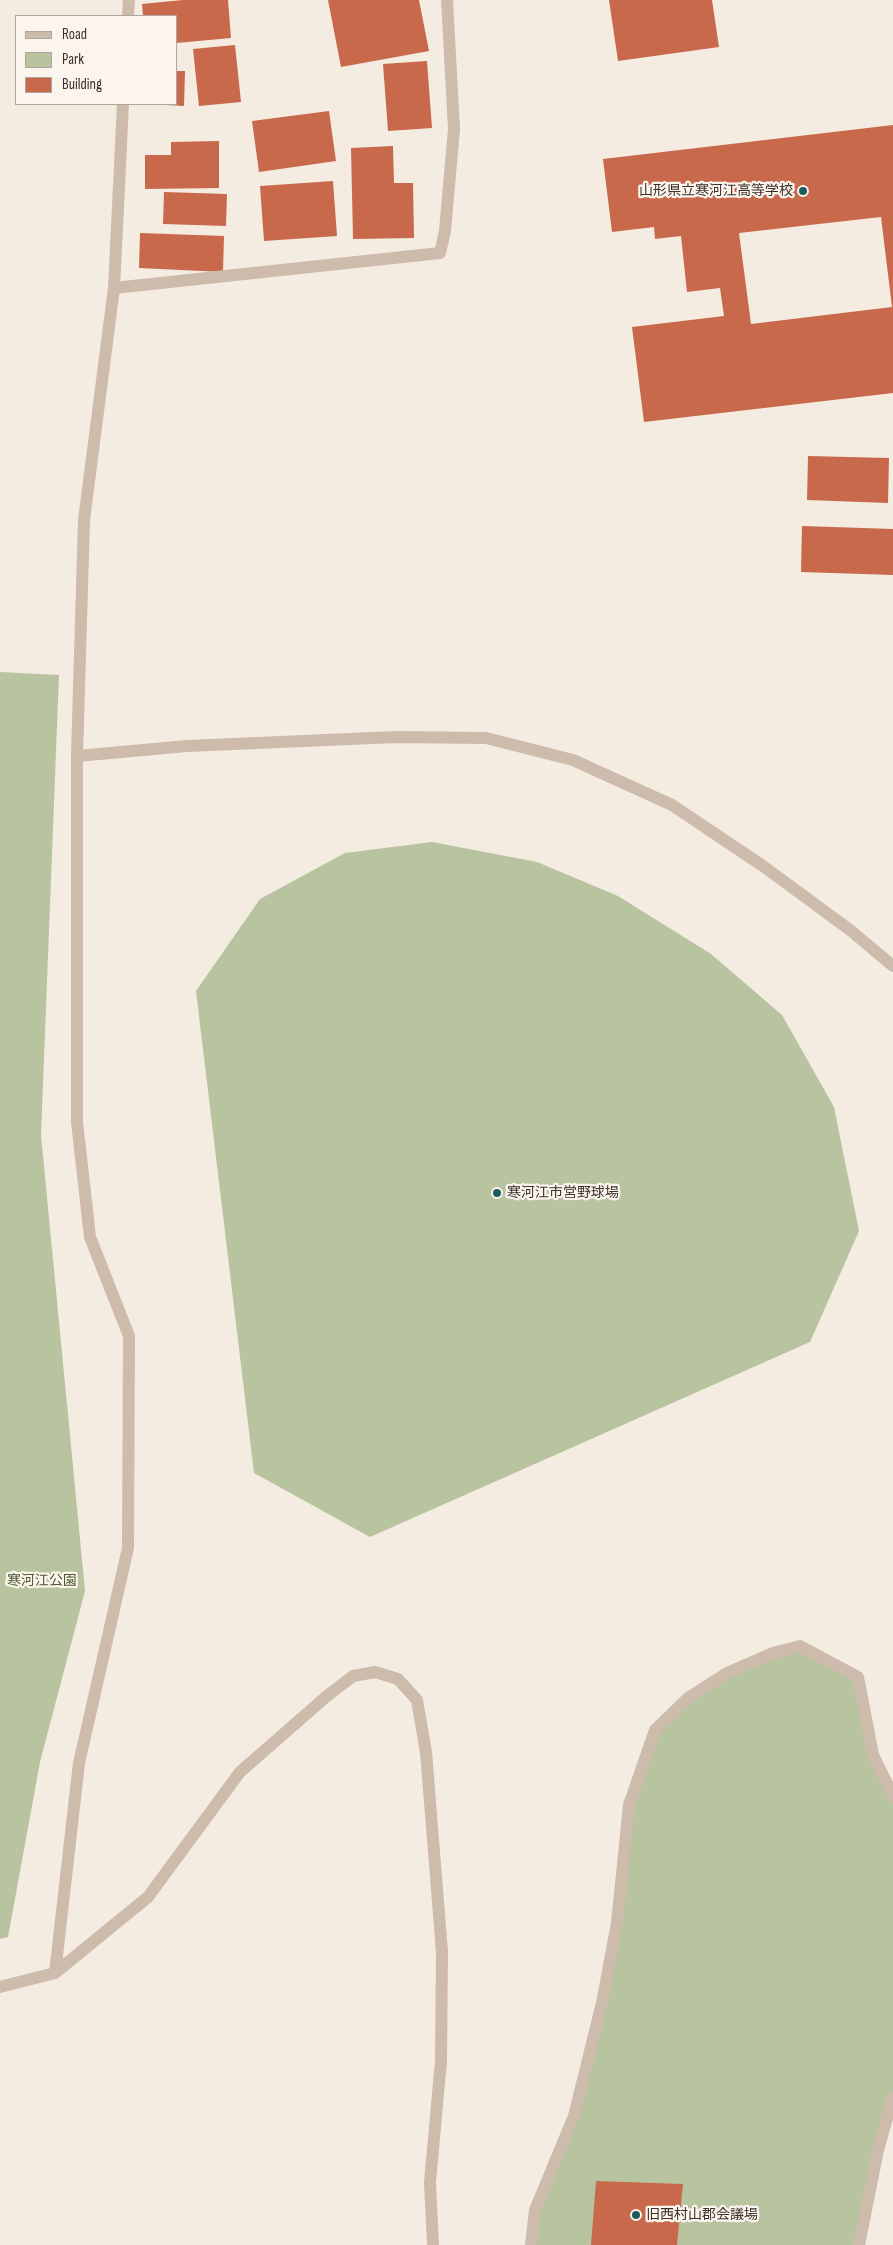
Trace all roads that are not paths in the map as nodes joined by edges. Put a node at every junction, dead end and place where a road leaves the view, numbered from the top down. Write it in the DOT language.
graph roads {
  1 [pos="128,0"];
  2 [pos="446,0"];
  3 [pos="128,15"];
  4 [pos="123,105"];
  5 [pos="114,288"];
  6 [pos="77,756"];
  7 [pos="893,966"];
  8 [pos="893,1796"];
  9 [pos="55,1973"];
  10 [pos="0,1987"];
  11 [pos="893,2097"];
  12 [pos="433,2245"];
  13 [pos="530,2245"];
  14 [pos="859,2245"];
  1 -- 3 [label="street"];
  2 -- 5 [label="street"];
  4 -- 5 [label="street"];
  5 -- 6 [label="street"];
  6 -- 7 [label="street"];
  6 -- 9 [label="street"];
  8 -- 13 [label="street"];
  9 -- 10 [label="street"];
  9 -- 12 [label="street"];
  11 -- 14 [label="street"];
}
